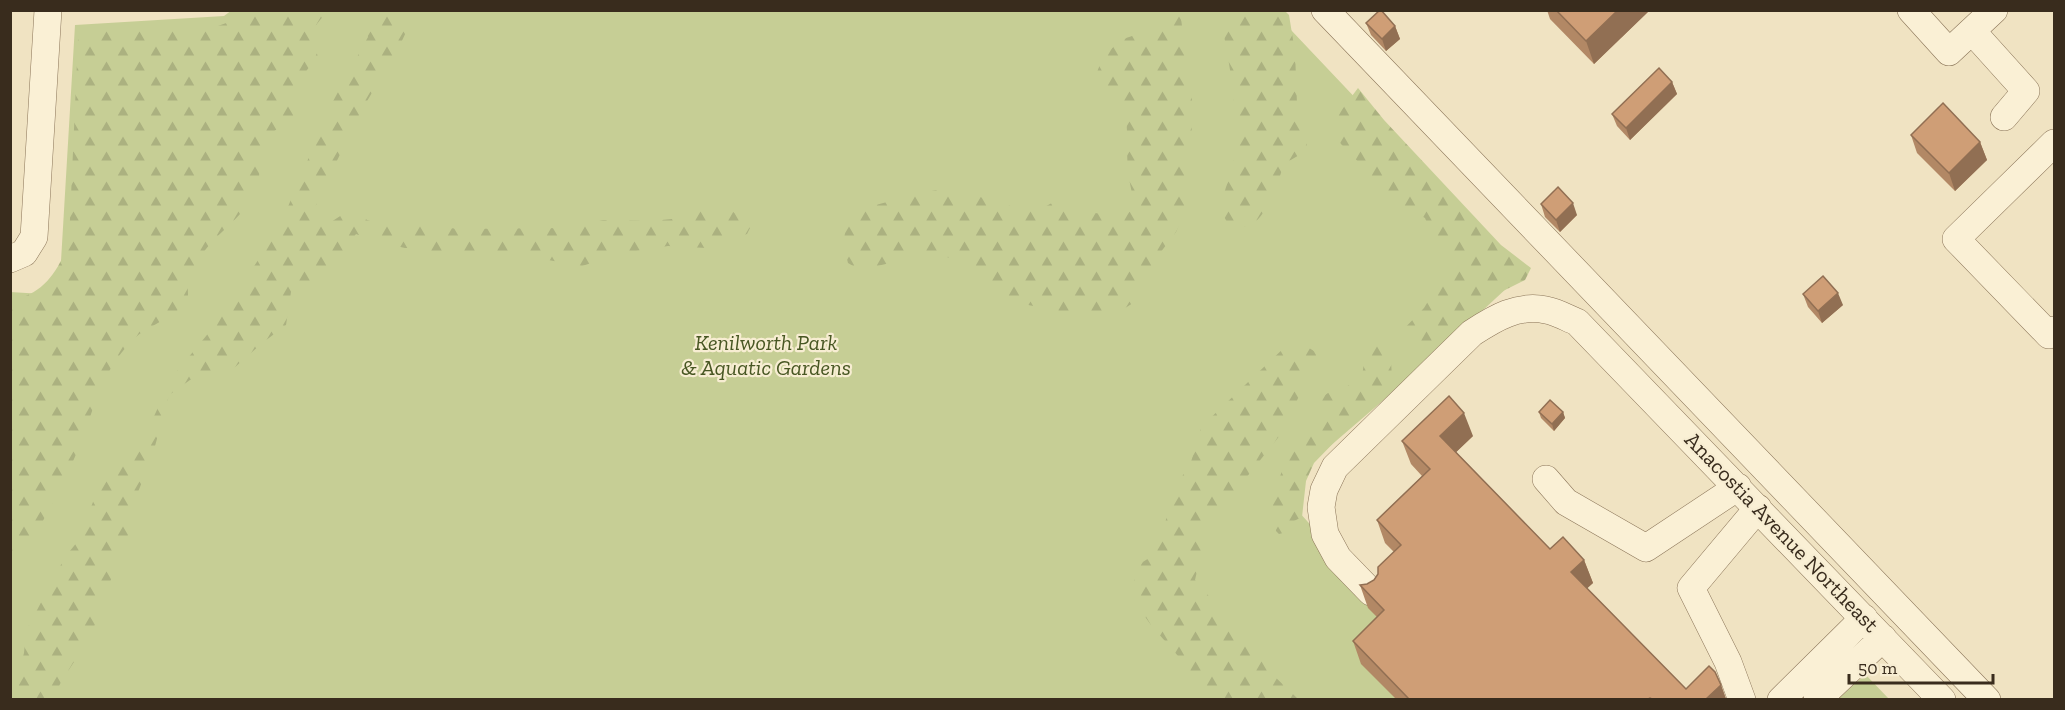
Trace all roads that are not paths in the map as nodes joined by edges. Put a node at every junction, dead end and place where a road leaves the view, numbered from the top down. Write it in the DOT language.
graph roads {
  1 [pos="48,10"];
  2 [pos="1325,10"];
  3 [pos="1911,10"];
  4 [pos="1994,10"];
  5 [pos="1972,31"];
  6 [pos="2004,117"];
  7 [pos="2055,143"];
  8 [pos="10,259"];
  9 [pos="2055,330"];
  10 [pos="1546,479"];
  11 [pos="1738,487"];
  12 [pos="1758,508"];
  13 [pos="1371,592"];
  14 [pos="1864,618"];
  15 [pos="1883,638"];
  16 [pos="1742,699"];
  17 [pos="1781,699"];
  18 [pos="1817,699"];
  19 [pos="1942,699"];
  20 [pos="1987,699"];
  1 -- 8 [label="lane"];
  2 -- 20 [label="lane"];
  3 -- 5 [label="lane"];
  4 -- 5 [label="lane"];
  5 -- 6 [label="lane"];
  7 -- 9 [label="lane"];
  10 -- 11 [label="lane"];
  11 -- 12 [label="lane, Anacostia Avenue Northeast"];
  11 -- 13 [label="lane, Anacostia Avenue Northeast"];
  12 -- 14 [label="lane, Anacostia Avenue Northeast"];
  12 -- 16 [label="lane"];
  14 -- 15 [label="lane, Anacostia Avenue Northeast"];
  14 -- 17 [label="lane"];
  15 -- 18 [label="lane"];
  15 -- 19 [label="lane, Anacostia Avenue Northeast"];
}
